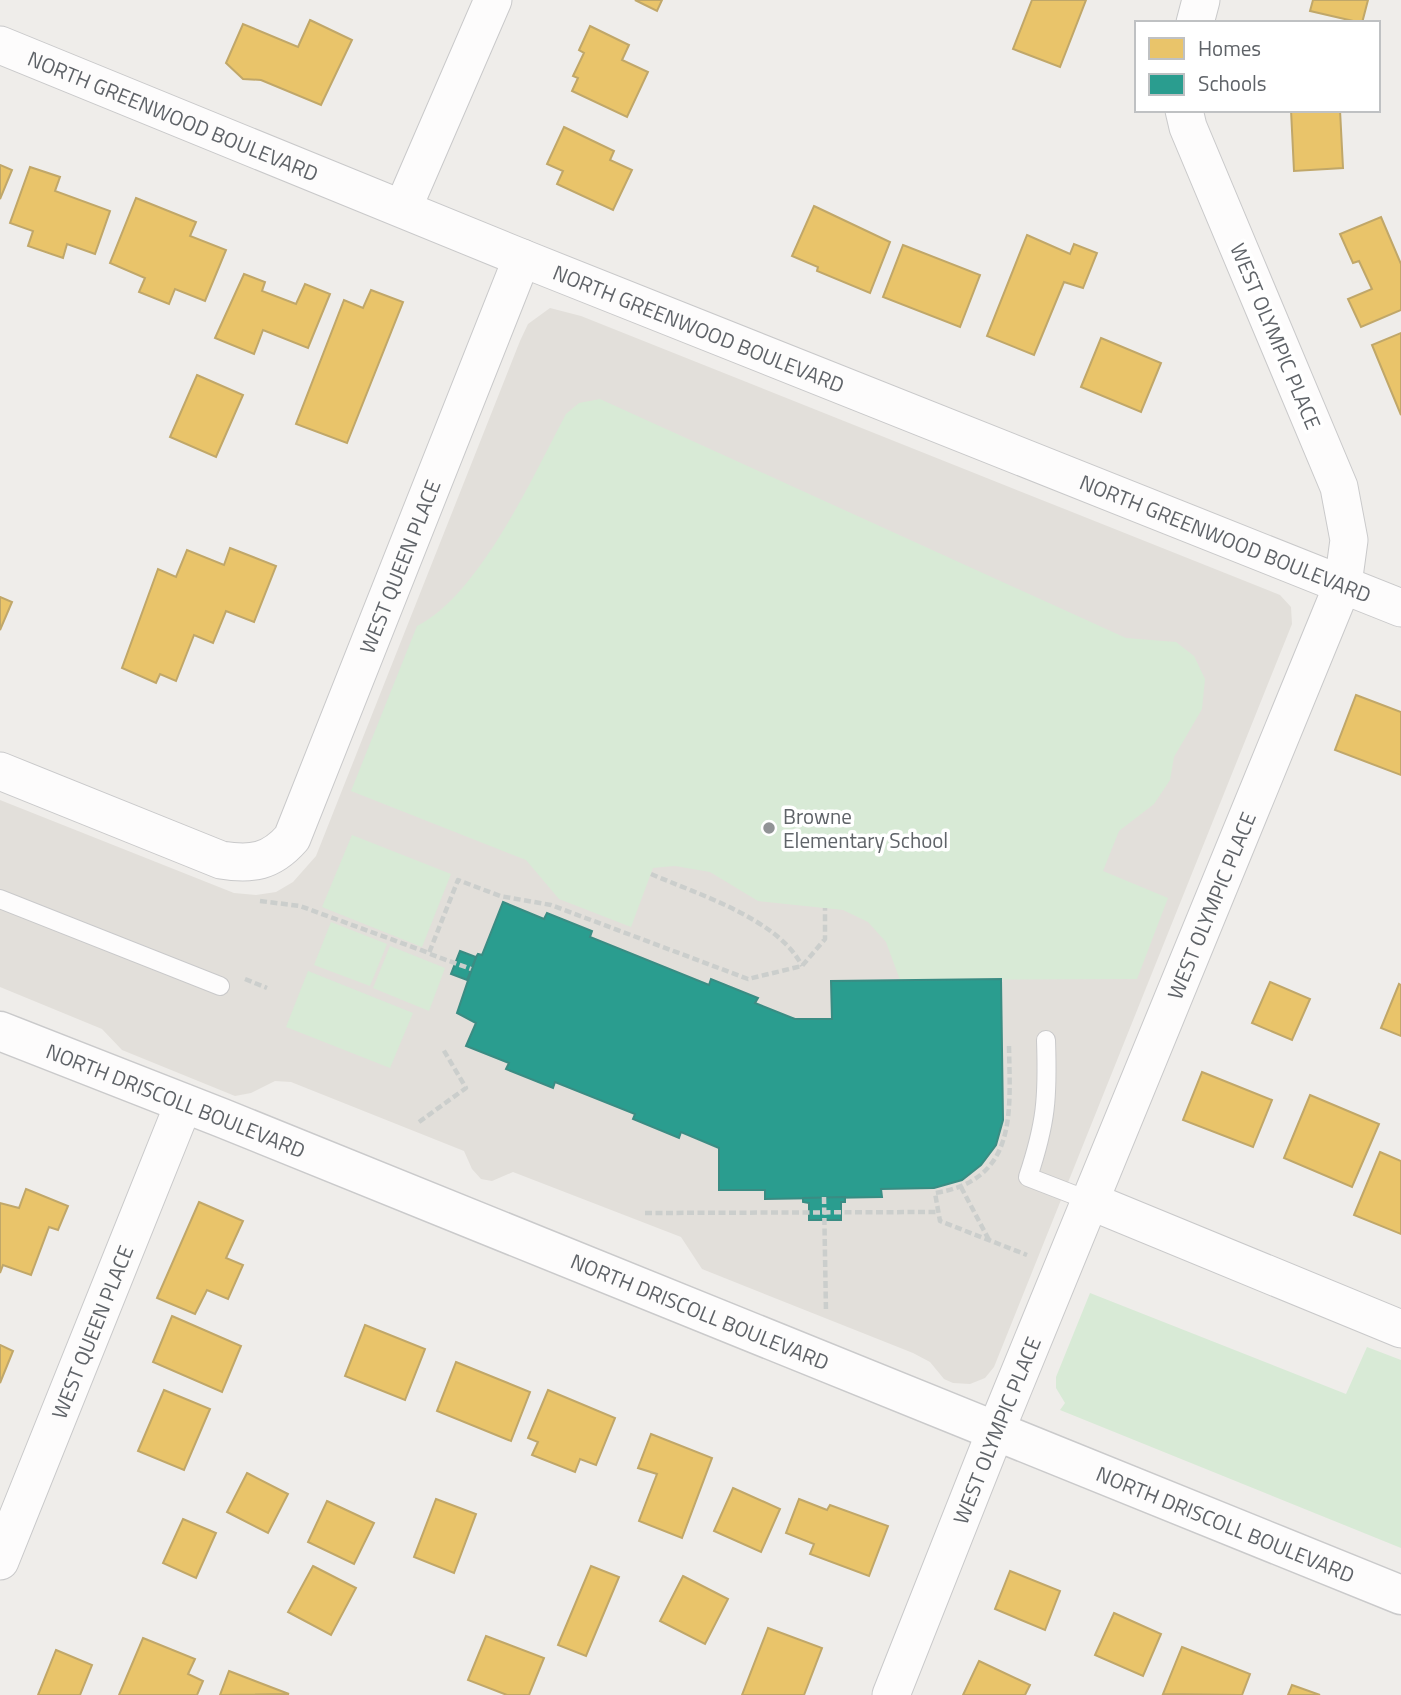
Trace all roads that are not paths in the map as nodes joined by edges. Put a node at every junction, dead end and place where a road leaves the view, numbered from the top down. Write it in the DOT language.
graph roads {
  1 [pos="493,0"];
  2 [pos="1201,0"];
  3 [pos="1196,21"];
  4 [pos="0,45"];
  5 [pos="1184,112"];
  6 [pos="403,208"];
  7 [pos="522,258"];
  8 [pos="1343,584"];
  9 [pos="1401,608"];
  10 [pos="0,771"];
  11 [pos="0,899"];
  12 [pos="220,986"];
  13 [pos="0,1031"];
  14 [pos="1046,1040"];
  15 [pos="184,1103"];
  16 [pos="1090,1201"];
  17 [pos="1401,1329"];
  18 [pos="996,1430"];
  19 [pos="0,1560"];
  20 [pos="1401,1595"];
  21 [pos="891,1695"];
  1 -- 6 [label="street"];
  2 -- 3 [label="street"];
  4 -- 6 [label="street, NORTH GREENWOOD BOULEVARD"];
  5 -- 8 [label="street, WEST OLYMPIC PLACE"];
  6 -- 7 [label="street, NORTH GREENWOOD BOULEVARD"];
  7 -- 8 [label="street, NORTH GREENWOOD BOULEVARD"];
  7 -- 10 [label="street, WEST QUEEN PLACE"];
  8 -- 9 [label="street, NORTH GREENWOOD BOULEVARD"];
  8 -- 16 [label="street, WEST OLYMPIC PLACE"];
  11 -- 12 [label="lane"];
  13 -- 15 [label="main road, NORTH DRISCOLL BOULEVARD"];
  14 -- 16 [label="lane"];
  15 -- 18 [label="main road, NORTH DRISCOLL BOULEVARD"];
  15 -- 19 [label="street, WEST QUEEN PLACE"];
  16 -- 17 [label="street"];
  16 -- 18 [label="street, WEST OLYMPIC PLACE"];
  18 -- 20 [label="main road, NORTH DRISCOLL BOULEVARD"];
  18 -- 21 [label="street, WEST OLYMPIC PLACE"];
}
